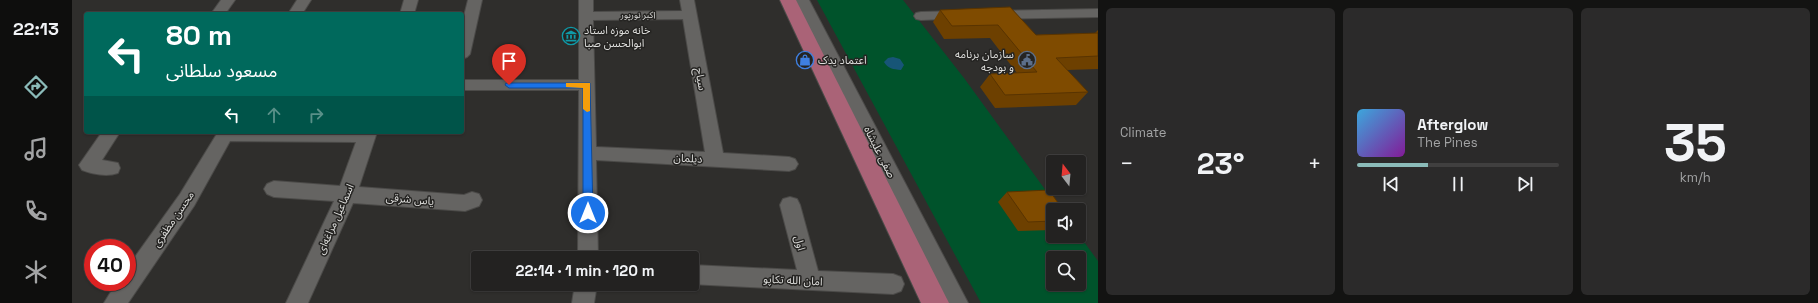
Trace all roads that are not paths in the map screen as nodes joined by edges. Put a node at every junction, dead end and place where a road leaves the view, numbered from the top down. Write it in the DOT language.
graph roads {
  1 [pos="228,0"];
  2 [pos="304,0"];
  3 [pos="411,0"];
  4 [pos="475,0"];
  5 [pos="788,0"];
  6 [pos="802,0"];
  7 [pos="586,8"];
  8 [pos="688,8"];
  9 [pos="219,12"];
  10 [pos="297,12"];
  11 [pos="408,12"];
  12 [pos="1098,13"];
  13 [pos="921,16"];
  14 [pos="464,46"];
  15 [pos="464,85"];
  16 [pos="587,85"];
  17 [pos="110,134"];
  18 [pos="226,134"];
  19 [pos="367,134"];
  20 [pos="587,153"];
  21 [pos="715,159"];
  22 [pos="789,164"];
  23 [pos="111,168"];
  24 [pos="274,189"];
  25 [pos="348,194"];
  26 [pos="472,200"];
  27 [pos="790,206"];
  28 [pos="588,251"];
  29 [pos="699,275"];
  30 [pos="810,280"];
  31 [pos="893,284"];
  32 [pos="585,291"];
  33 [pos="115,303"];
  34 [pos="297,303"];
  35 [pos="583,303"];
  36 [pos="935,303"];
  37 [pos="957,303"];
  1 -- 9 [label="street"];
  2 -- 10 [label="street"];
  3 -- 11 [label="street"];
  4 -- 14 [label="street"];
  5 -- 36 [label="main road, صفی علیشاه"];
  6 -- 37 [label="street, صفی علیشاه"];
  7 -- 8 [label="street, اکبر نورپور"];
  7 -- 16 [label="street"];
  8 -- 21 [label="street, سیاح"];
  12 -- 13 [label="street"];
  15 -- 16 [label="street"];
  16 -- 20 [label="street"];
  17 -- 23 [label="street"];
  18 -- 19 [label="street"];
  18 -- 33 [label="street, محسن مظفری"];
  19 -- 25 [label="street, اسماعیل مراغه‌ای"];
  20 -- 21 [label="street, دیلمان"];
  20 -- 28 [label="street"];
  21 -- 22 [label="street, دیلمان"];
  24 -- 25 [label="street, یاس شرقی"];
  25 -- 26 [label="street, یاس شرقی"];
  25 -- 34 [label="street, اسماعیل مراغه‌ای"];
  27 -- 30 [label="street, اول"];
  29 -- 30 [label="street, امان الله تکاپو"];
  30 -- 31 [label="street, امان الله تکاپو"];
  32 -- 35 [label="street"];
}
